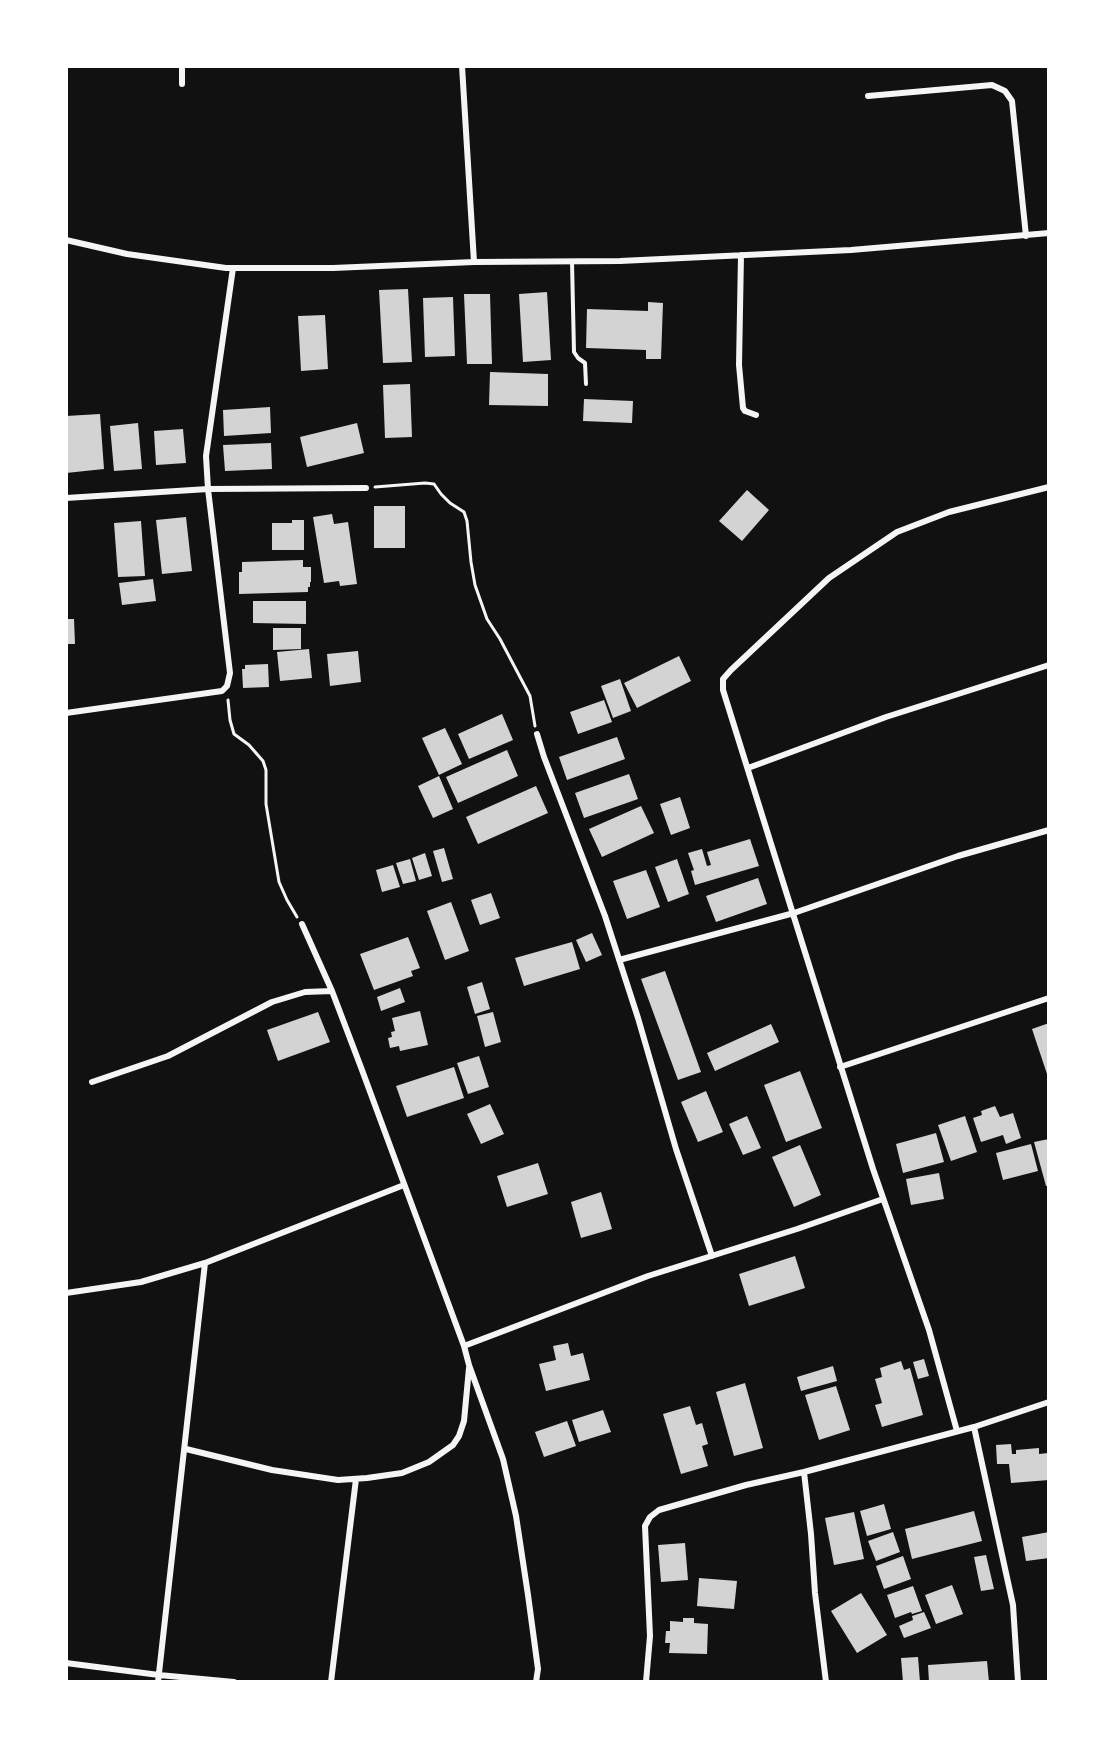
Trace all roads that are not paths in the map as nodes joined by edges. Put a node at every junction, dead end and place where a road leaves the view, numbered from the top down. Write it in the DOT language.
graph roads {
  1 [pos="182,66"];
  2 [pos="462,66"];
  3 [pos="182,84"];
  4 [pos="868,96"];
  5 [pos="1049,233"];
  6 [pos="1026,236"];
  7 [pos="66,240"];
  8 [pos="741,255"];
  9 [pos="572,261"];
  10 [pos="474,262"];
  11 [pos="232,268"];
  12 [pos="586,384"];
  13 [pos="756,415"];
  14 [pos="1049,487"];
  15 [pos="366,488"];
  16 [pos="208,489"];
  17 [pos="66,498"];
  18 [pos="1049,665"];
  19 [pos="66,713"];
  20 [pos="537,734"];
  21 [pos="748,768"];
  22 [pos="1049,830"];
  23 [pos="794,913"];
  24 [pos="302,924"];
  25 [pos="619,960"];
  26 [pos="332,991"];
  27 [pos="1049,998"];
  28 [pos="840,1066"];
  29 [pos="92,1082"];
  30 [pos="404,1185"];
  31 [pos="883,1199"];
  32 [pos="712,1256"];
  33 [pos="205,1263"];
  34 [pos="66,1293"];
  35 [pos="464,1346"];
  36 [pos="469,1365"];
  37 [pos="1049,1402"];
  38 [pos="974,1427"];
  39 [pos="957,1431"];
  40 [pos="186,1449"];
  41 [pos="804,1472"];
  42 [pos="356,1479"];
  43 [pos="66,1663"];
  44 [pos="159,1679"];
  45 [pos="234,1682"];
  46 [pos="332,1682"];
  47 [pos="536,1682"];
  48 [pos="646,1682"];
  49 [pos="826,1682"];
  50 [pos="1018,1682"];
  1 -- 3 [label="street"];
  2 -- 10 [label="street"];
  4 -- 6 [label="street"];
  5 -- 6 [label="street"];
  6 -- 8 [label="street"];
  7 -- 11 [label="street"];
  8 -- 9 [label="street"];
  8 -- 13 [label="street"];
  9 -- 10 [label="street"];
  9 -- 12 [label="lane"];
  10 -- 11 [label="street"];
  11 -- 16 [label="street"];
  14 -- 21 [label="street"];
  15 -- 16 [label="street"];
  16 -- 17 [label="street"];
  16 -- 19 [label="street"];
  18 -- 21 [label="street"];
  20 -- 25 [label="street"];
  21 -- 23 [label="street"];
  22 -- 23 [label="street"];
  23 -- 25 [label="street"];
  23 -- 28 [label="street"];
  24 -- 26 [label="street"];
  25 -- 32 [label="street"];
  26 -- 29 [label="street"];
  26 -- 30 [label="street"];
  27 -- 28 [label="street"];
  28 -- 31 [label="street"];
  30 -- 33 [label="street"];
  30 -- 35 [label="street"];
  31 -- 32 [label="street"];
  31 -- 39 [label="street"];
  32 -- 35 [label="street"];
  33 -- 34 [label="street"];
  33 -- 40 [label="street"];
  35 -- 36 [label="street"];
  36 -- 42 [label="street"];
  36 -- 47 [label="street"];
  37 -- 38 [label="street"];
  38 -- 39 [label="street"];
  38 -- 50 [label="street"];
  39 -- 41 [label="street"];
  40 -- 42 [label="street"];
  40 -- 44 [label="street"];
  41 -- 48 [label="street"];
  41 -- 49 [label="street"];
  42 -- 46 [label="street"];
  43 -- 44 [label="street"];
  44 -- 45 [label="street"];
}
